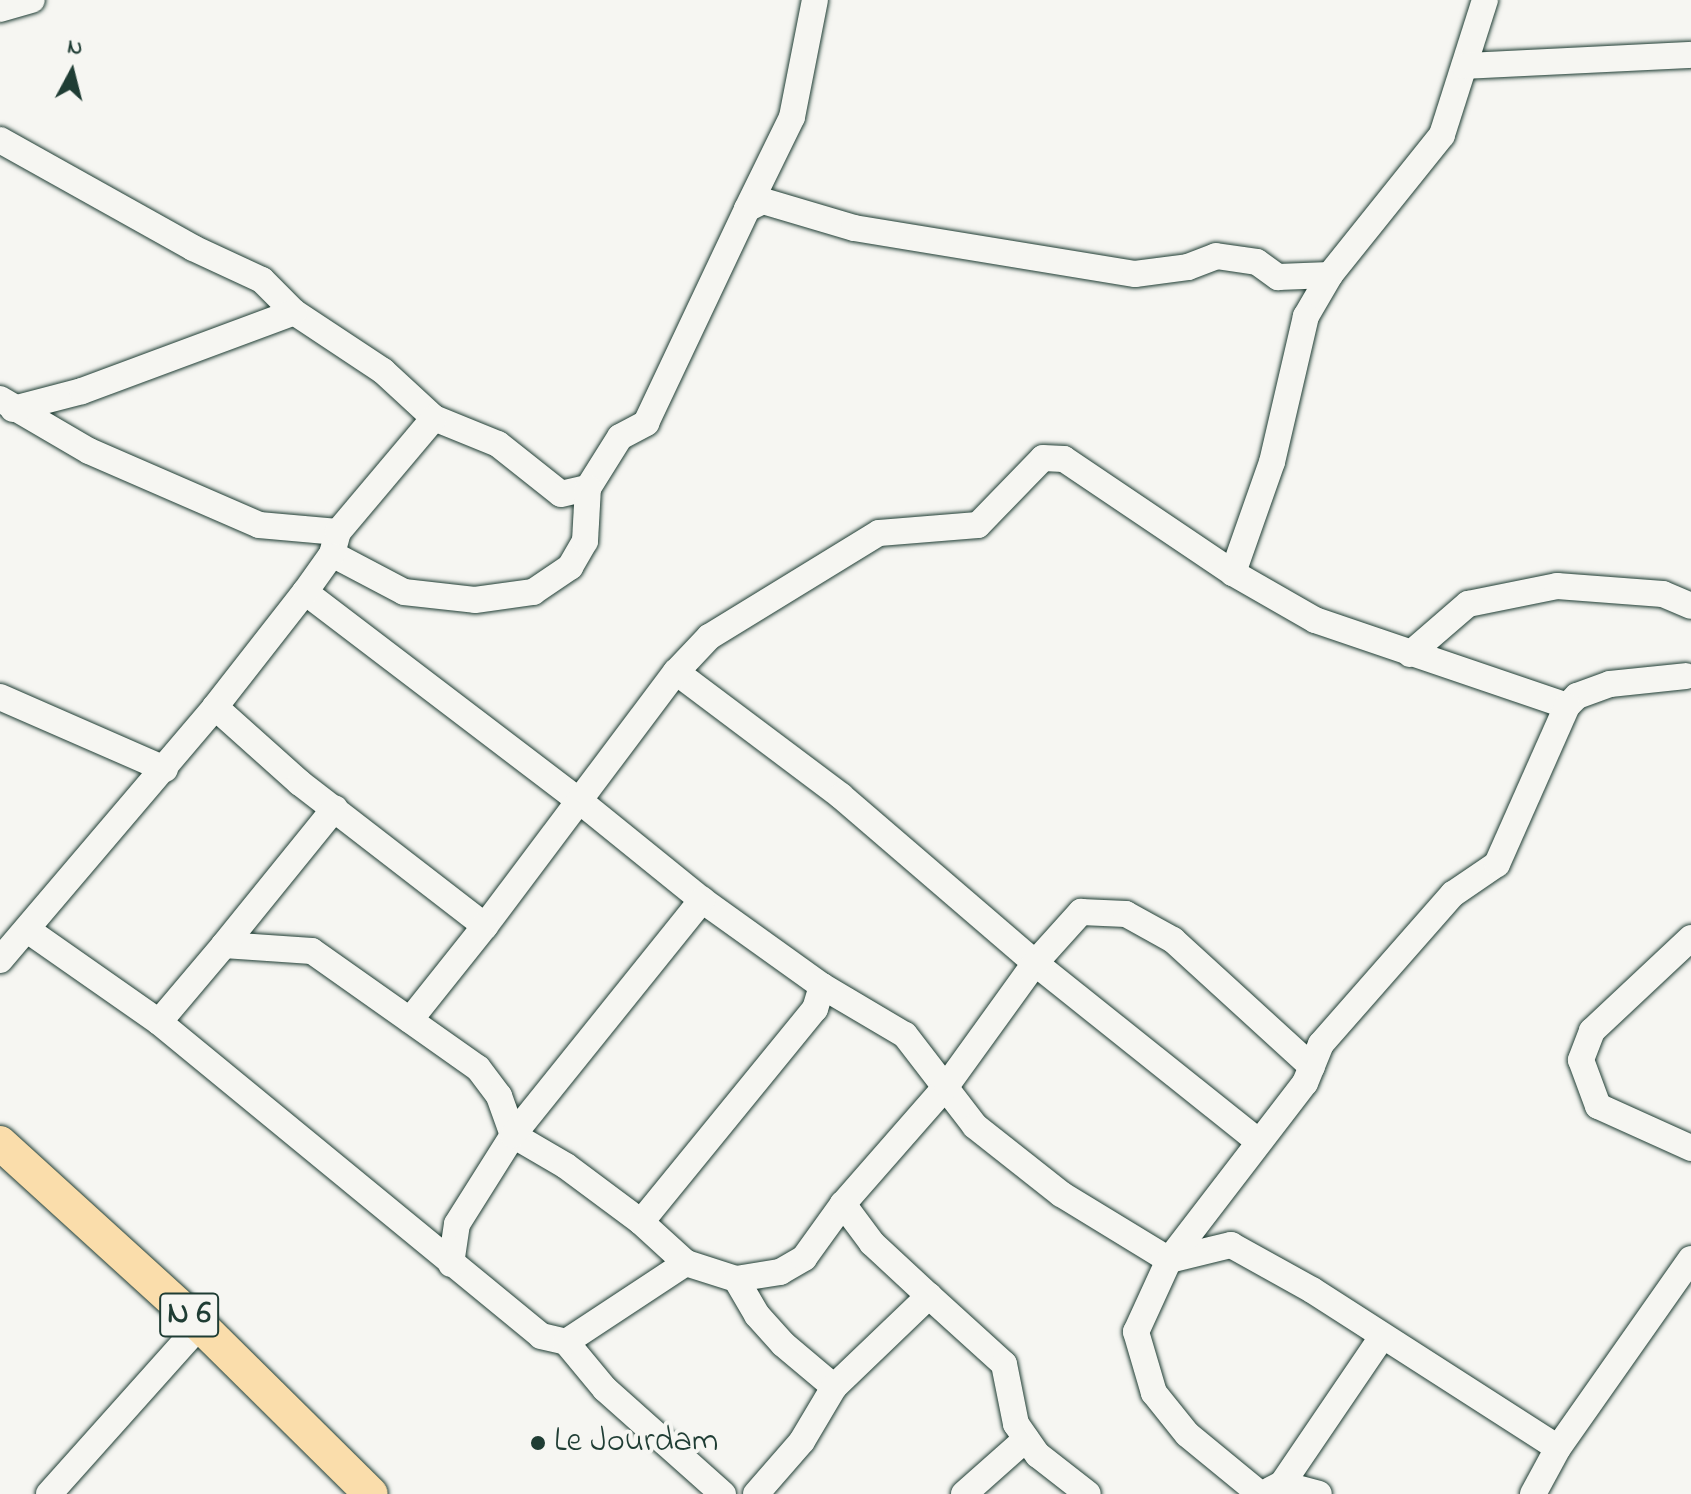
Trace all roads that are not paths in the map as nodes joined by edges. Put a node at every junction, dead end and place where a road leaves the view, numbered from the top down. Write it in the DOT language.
graph roads {
  1 [pos="32,0"];
  2 [pos="815,0"];
  3 [pos="1485,0"];
  4 [pos="0,9"];
  5 [pos="1691,55"];
  6 [pos="1465,66"];
  7 [pos="0,140"];
  8 [pos="747,209"];
  9 [pos="1330,275"];
  10 [pos="294,312"];
  11 [pos="7,404"];
  12 [pos="434,418"];
  13 [pos="588,488"];
  14 [pos="335,543"];
  15 [pos="1233,573"];
  16 [pos="305,592"];
  17 [pos="1691,606"];
  18 [pos="1410,654"];
  19 [pos="676,672"];
  20 [pos="1686,676"];
  21 [pos="0,697"];
  22 [pos="1567,706"];
  23 [pos="215,707"];
  24 [pos="165,769"];
  25 [pos="581,802"];
  26 [pos="335,808"];
  27 [pos="702,900"];
  28 [pos="485,926"];
  29 [pos="29,931"];
  30 [pos="1691,938"];
  31 [pos="224,945"];
  32 [pos="0,960"];
  33 [pos="1035,963"];
  34 [pos="822,986"];
  35 [pos="410,1020"];
  36 [pos="159,1022"];
  37 [pos="1312,1067"];
  38 [pos="947,1085"];
  39 [pos="513,1135"];
  40 [pos="1257,1140"];
  41 [pos="0,1143"];
  42 [pos="1691,1148"];
  43 [pos="843,1204"];
  44 [pos="641,1222"];
  45 [pos="1691,1259"];
  46 [pos="1169,1260"];
  47 [pos="686,1263"];
  48 [pos="451,1264"];
  49 [pos="736,1279"];
  50 [pos="929,1296"];
  51 [pos="200,1325"];
  52 [pos="1382,1337"];
  53 [pos="566,1342"];
  54 [pos="834,1387"];
  55 [pos="1026,1439"];
  56 [pos="1558,1448"];
  57 [pos="1268,1491"];
  58 [pos="49,1494"];
  59 [pos="371,1494"];
  60 [pos="723,1494"];
  61 [pos="756,1494"];
  62 [pos="964,1494"];
  63 [pos="1088,1494"];
  64 [pos="1319,1494"];
  65 [pos="1533,1494"];
  1 -- 4 [label="street"];
  2 -- 8 [label="street"];
  3 -- 6 [label="street"];
  5 -- 6 [label="street"];
  6 -- 9 [label="street"];
  7 -- 10 [label="street"];
  8 -- 9 [label="street"];
  8 -- 13 [label="street"];
  9 -- 15 [label="street"];
  10 -- 11 [label="street"];
  10 -- 12 [label="street"];
  11 -- 14 [label="street"];
  12 -- 13 [label="street"];
  12 -- 14 [label="street"];
  13 -- 14 [label="street"];
  14 -- 16 [label="street"];
  15 -- 18 [label="street"];
  15 -- 19 [label="street"];
  16 -- 23 [label="street"];
  16 -- 25 [label="street"];
  17 -- 18 [label="street"];
  18 -- 22 [label="street"];
  19 -- 25 [label="street"];
  19 -- 33 [label="street"];
  20 -- 22 [label="street"];
  21 -- 24 [label="street"];
  22 -- 37 [label="street"];
  23 -- 24 [label="street"];
  23 -- 26 [label="street"];
  24 -- 29 [label="street"];
  25 -- 27 [label="street"];
  25 -- 28 [label="street"];
  26 -- 28 [label="street"];
  26 -- 31 [label="street"];
  27 -- 34 [label="street"];
  27 -- 39 [label="street"];
  28 -- 35 [label="street"];
  29 -- 32 [label="street"];
  29 -- 36 [label="street"];
  30 -- 42 [label="street"];
  31 -- 35 [label="street"];
  31 -- 36 [label="street"];
  33 -- 37 [label="street"];
  33 -- 38 [label="street"];
  33 -- 40 [label="street"];
  34 -- 38 [label="street"];
  34 -- 44 [label="street"];
  35 -- 39 [label="street"];
  36 -- 48 [label="street"];
  37 -- 40 [label="street"];
  38 -- 43 [label="street"];
  38 -- 46 [label="street"];
  39 -- 44 [label="street"];
  39 -- 48 [label="street"];
  40 -- 46 [label="street"];
  41 -- 51 [label="main road, N 6"];
  43 -- 49 [label="street"];
  43 -- 50 [label="street"];
  44 -- 47 [label="street"];
  45 -- 56 [label="street"];
  46 -- 52 [label="street"];
  46 -- 57 [label="street"];
  47 -- 49 [label="street"];
  47 -- 53 [label="street"];
  48 -- 53 [label="street"];
  49 -- 54 [label="street"];
  50 -- 54 [label="street"];
  50 -- 55 [label="street"];
  51 -- 58 [label="street"];
  51 -- 59 [label="main road, N 6"];
  52 -- 56 [label="street"];
  52 -- 57 [label="street"];
  53 -- 60 [label="street"];
  54 -- 61 [label="street"];
  55 -- 62 [label="street"];
  55 -- 63 [label="street"];
  56 -- 65 [label="street"];
  57 -- 64 [label="street"];
}
